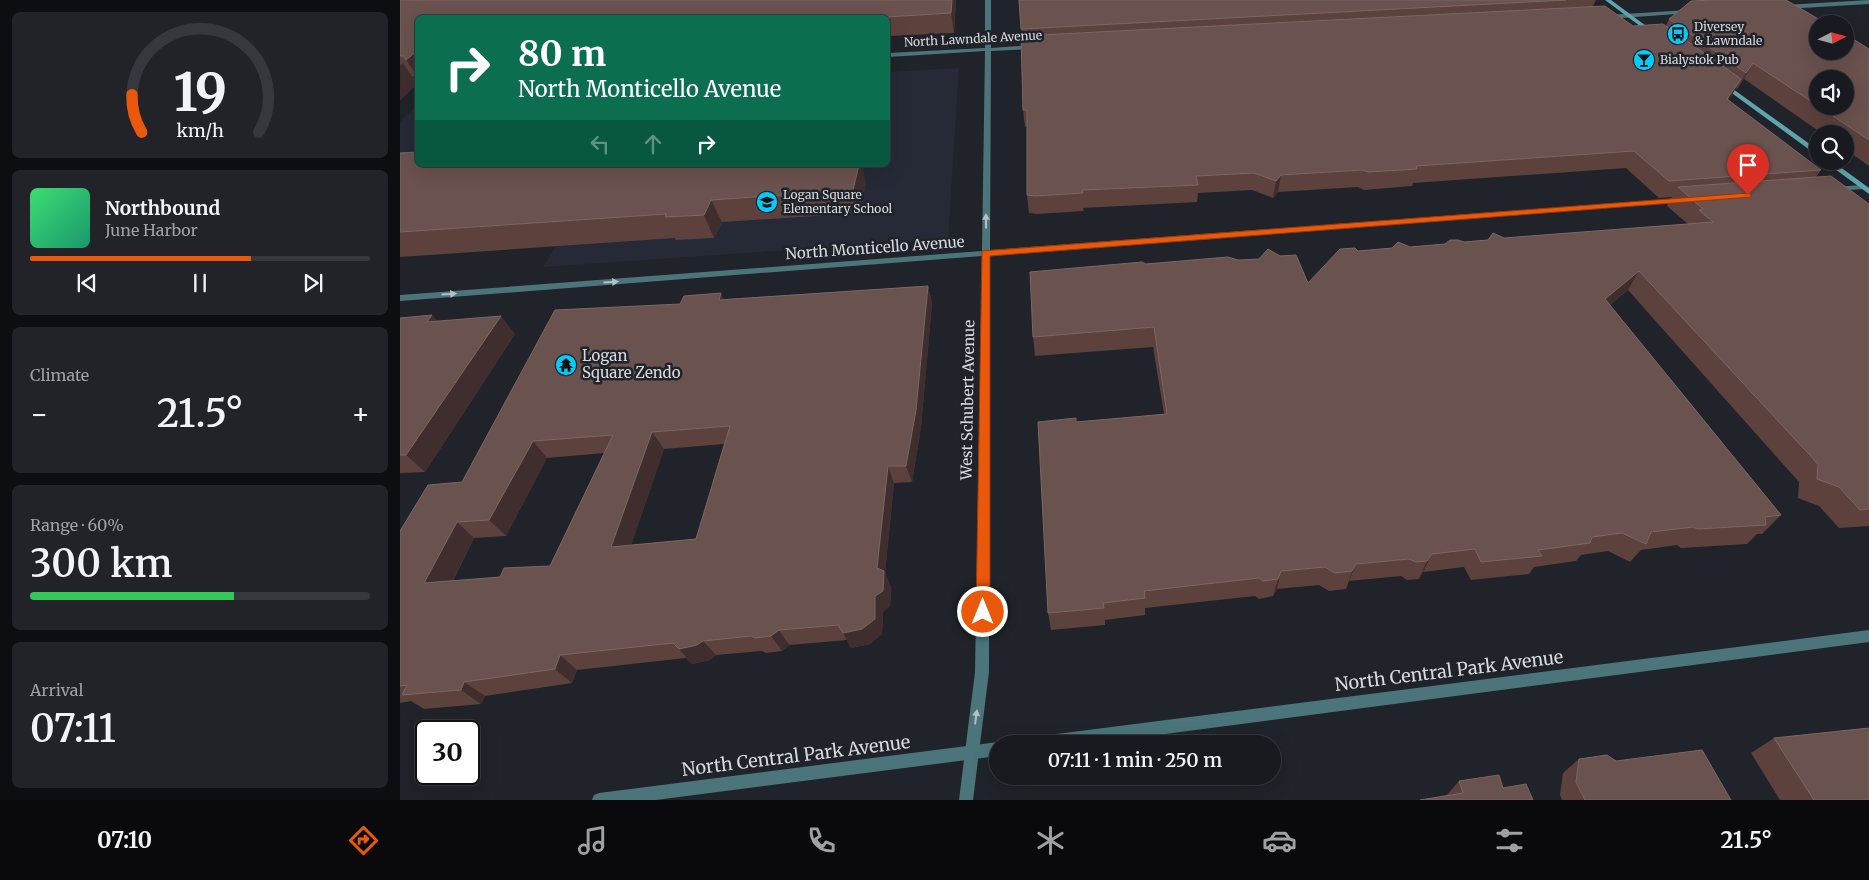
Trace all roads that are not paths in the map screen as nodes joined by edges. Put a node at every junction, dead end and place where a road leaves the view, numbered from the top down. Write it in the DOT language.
graph roads {
  1 [pos="988,0"];
  2 [pos="1608,0"];
  3 [pos="1869,2"];
  4 [pos="1781,7"];
  5 [pos="1696,12"];
  6 [pos="1628,16"];
  7 [pos="1600,17"];
  8 [pos="1658,37"];
  9 [pos="1038,47"];
  10 [pos="987,50"];
  11 [pos="890,55"];
  12 [pos="1714,78"];
  13 [pos="415,80"];
  14 [pos="400,81"];
  15 [pos="1809,147"];
  16 [pos="1839,170"];
  17 [pos="1861,187"];
  18 [pos="1823,190"];
  19 [pos="1869,192"];
  20 [pos="1694,200"];
  21 [pos="986,253"];
  22 [pos="400,298"];
  23 [pos="1869,636"];
  24 [pos="1103,735"];
  25 [pos="989,749"];
  26 [pos="972,752"];
  27 [pos="599,800"];
  28 [pos="966,800"];
  1 -- 10 [label="street, West Schubert Avenue"];
  2 -- 6 [label="main road"];
  3 -- 4 [label="street"];
  5 -- 6 [label="street"];
  6 -- 7 [label="street"];
  6 -- 8 [label="main road"];
  9 -- 10 [label="street, North Lawndale Avenue"];
  10 -- 11 [label="street, North Lawndale Avenue"];
  21 -- 10 [label="street, West Schubert Avenue, one-way"];
  12 -- 15 [label="main road"];
  13 -- 14 [label="street"];
  16 -- 17 [label="main road"];
  17 -- 18 [label="street"];
  17 -- 19 [label="main road"];
  20 -- 21 [label="street, North Monticello Avenue"];
  22 -- 21 [label="street, North Monticello Avenue, one-way"];
  26 -- 21 [label="street, West Schubert Avenue, one-way"];
  23 -- 24 [label="street, North Central Park Avenue"];
  25 -- 26 [label="street, North Central Park Avenue"];
  26 -- 27 [label="street, North Central Park Avenue"];
  26 -- 28 [label="street, West Schubert Avenue"];
}
